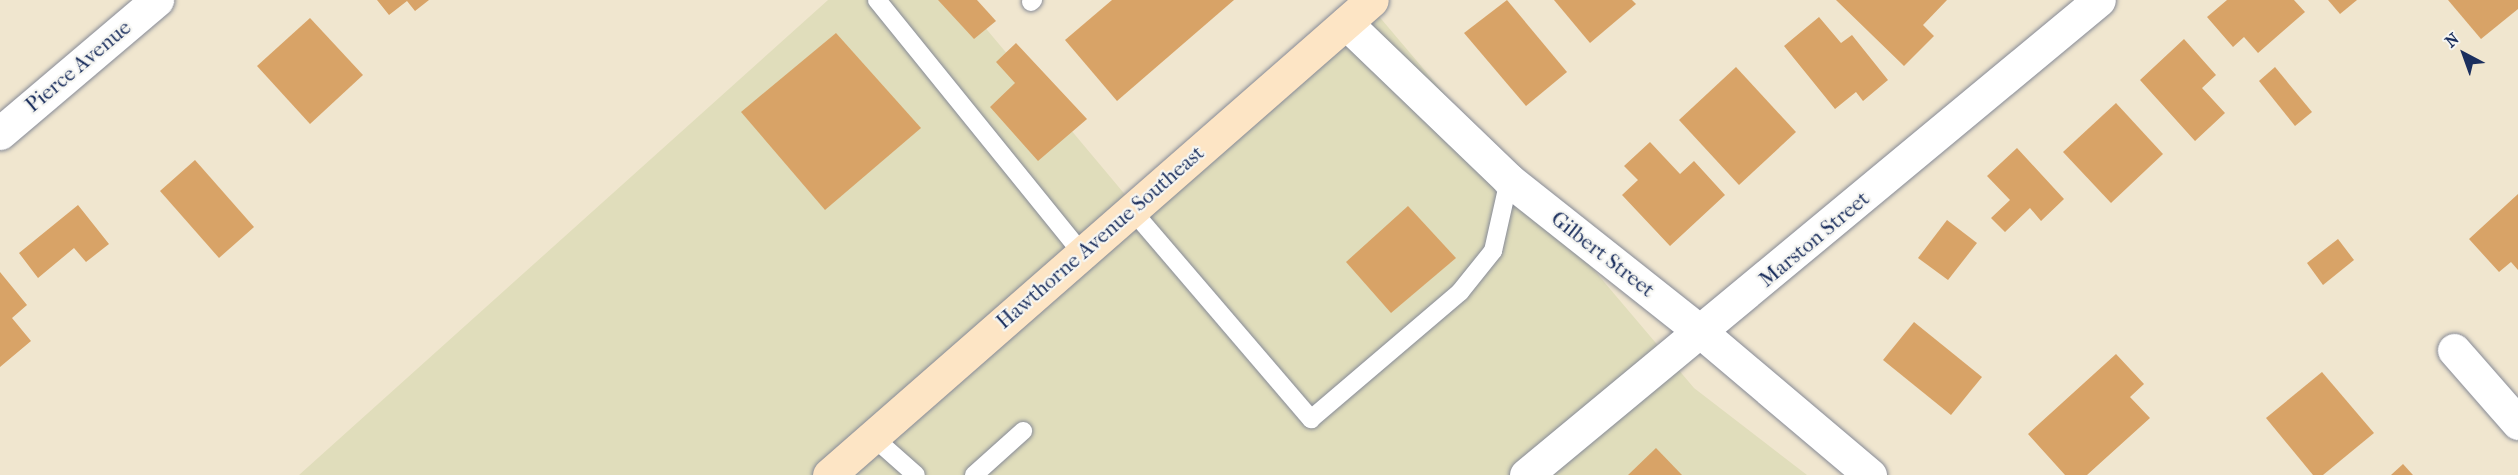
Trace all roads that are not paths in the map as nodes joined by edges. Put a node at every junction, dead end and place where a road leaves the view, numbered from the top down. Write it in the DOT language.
graph roads {
  1 [pos="157,0"];
  2 [pos="877,0"];
  3 [pos="1372,0"];
  4 [pos="2099,0"];
  5 [pos="1346,23"];
  6 [pos="0,133"];
  7 [pos="1509,180"];
  8 [pos="1131,209"];
  9 [pos="1081,252"];
  10 [pos="1702,333"];
  11 [pos="2454,350"];
  12 [pos="2518,423"];
  13 [pos="1023,431"];
  14 [pos="873,436"];
  15 [pos="829,475"];
  16 [pos="916,475"];
  17 [pos="974,475"];
  18 [pos="1527,475"];
  19 [pos="1870,475"];
  1 -- 6 [label="street, Pierce Avenue"];
  2 -- 9 [label="lane"];
  3 -- 5 [label="street, Hawthorne Avenue Southeast"];
  4 -- 10 [label="street, Marston Street"];
  5 -- 7 [label="street, Gilbert Street"];
  5 -- 8 [label="street, Hawthorne Avenue Southeast"];
  7 -- 8 [label="lane"];
  7 -- 10 [label="street, Gilbert Street"];
  8 -- 9 [label="street, Hawthorne Avenue Southeast"];
  9 -- 14 [label="street, Hawthorne Avenue Southeast"];
  10 -- 18 [label="street, Marston Street"];
  10 -- 19 [label="street, Gilbert Street"];
  11 -- 12 [label="street"];
  13 -- 17 [label="lane"];
  14 -- 15 [label="street, Hawthorne Avenue Southeast"];
  14 -- 16 [label="lane"];
}
